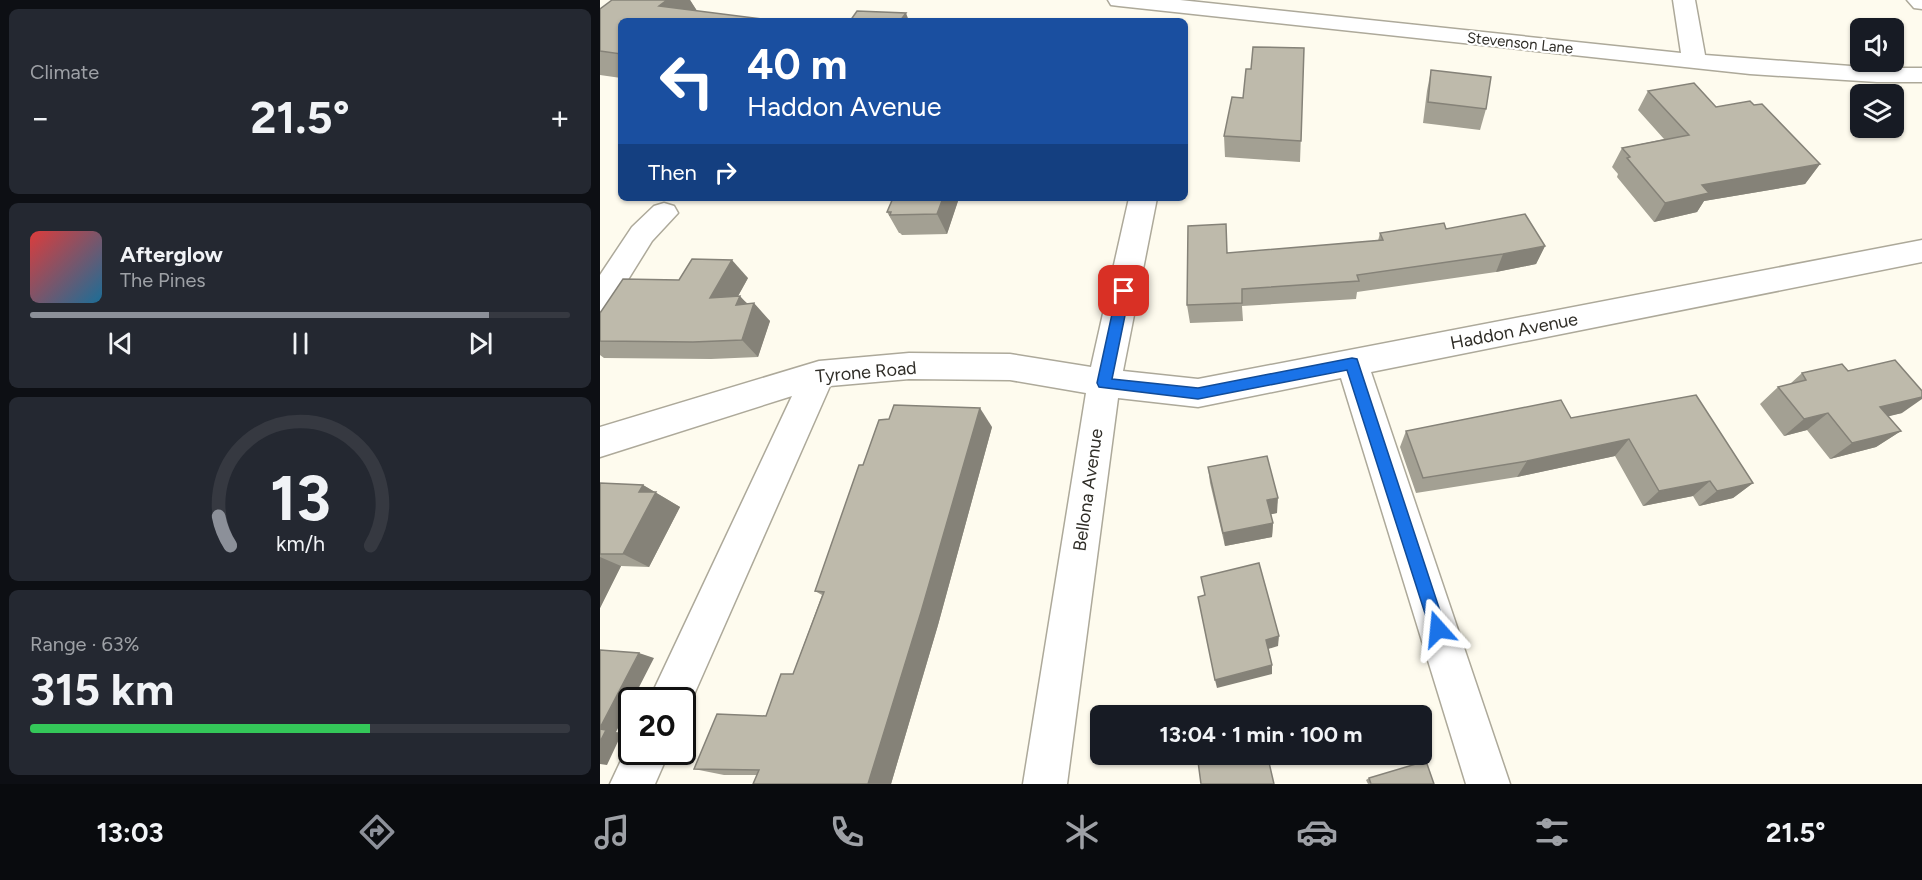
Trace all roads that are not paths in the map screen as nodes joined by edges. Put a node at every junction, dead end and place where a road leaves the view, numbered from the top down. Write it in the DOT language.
graph roads {
  1 [pos="1119,0"];
  2 [pos="1684,0"];
  3 [pos="1918,0"];
  4 [pos="1922,3"];
  5 [pos="1183,9"];
  6 [pos="1694,62"];
  7 [pos="1922,75"];
  8 [pos="1142,201"];
  9 [pos="664,213"];
  10 [pos="1922,251"];
  11 [pos="600,299"];
  12 [pos="1352,363"];
  13 [pos="819,374"];
  14 [pos="1104,383"];
  15 [pos="600,442"];
  16 [pos="676,687"];
  17 [pos="641,765"];
  18 [pos="632,784"];
  19 [pos="1045,784"];
  20 [pos="1488,784"];
  1 -- 5 [label="street, Stevenson Lane"];
  2 -- 6 [label="street"];
  3 -- 4 [label="street"];
  5 -- 6 [label="street, Stevenson Lane"];
  6 -- 7 [label="street, Stevenson Lane"];
  8 -- 14 [label="street, Bellona Avenue"];
  9 -- 11 [label="street"];
  10 -- 12 [label="street, Haddon Avenue"];
  12 -- 14 [label="street, Haddon Avenue"];
  12 -- 20 [label="street"];
  13 -- 14 [label="street, Tyrone Road"];
  13 -- 15 [label="street, Tyrone Road"];
  13 -- 16 [label="street"];
  14 -- 19 [label="street, Bellona Avenue"];
  17 -- 18 [label="street"];
}
